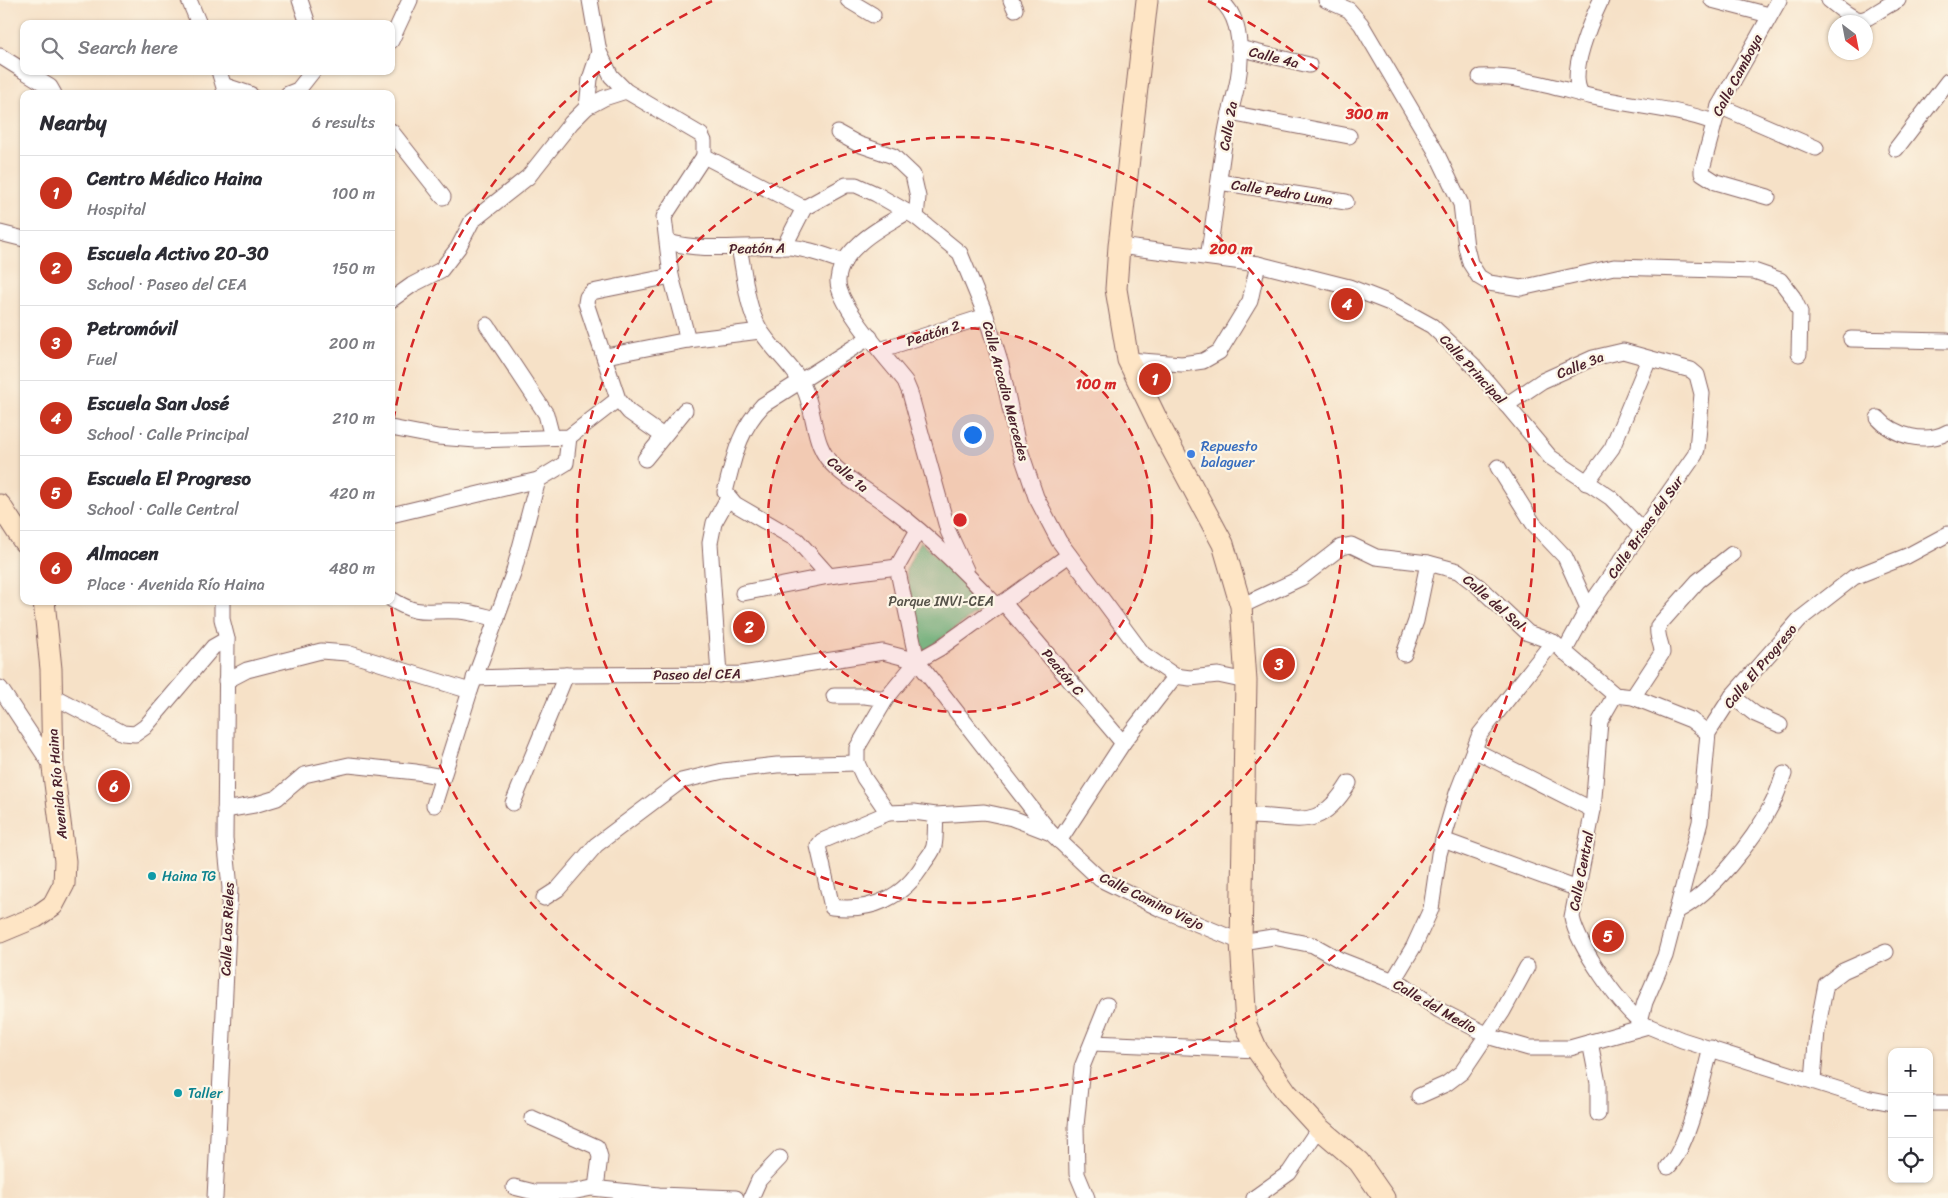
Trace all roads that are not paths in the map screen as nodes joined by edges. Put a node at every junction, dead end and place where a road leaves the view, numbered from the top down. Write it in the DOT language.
graph roads {
  1 [pos="189,0"];
  2 [pos="300,0"];
  3 [pos="410,0"];
  4 [pos="590,0"];
  5 [pos="848,0"];
  6 [pos="1147,0"];
  7 [pos="1220,0"];
  8 [pos="1326,0"];
  9 [pos="1601,0"];
  10 [pos="1712,0"];
  11 [pos="1779,0"];
  12 [pos="1829,0"];
  13 [pos="1898,0"];
  14 [pos="873,15"];
  15 [pos="1770,15"];
  16 [pos="197,20"];
  17 [pos="307,20"];
  18 [pos="395,32"];
  19 [pos="1239,48"];
  20 [pos="599,52"];
  21 [pos="0,56"];
  22 [pos="1309,66"];
  23 [pos="20,68"];
  24 [pos="30,75"];
  25 [pos="220,75"];
  26 [pos="310,75"];
  27 [pos="1480,77"];
  28 [pos="1948,81"];
  29 [pos="52,90"];
  30 [pos="226,90"];
  31 [pos="298,90"];
  32 [pos="626,91"];
  33 [pos="1582,94"];
  34 [pos="1719,106"];
  35 [pos="587,107"];
  36 [pos="1230,113"];
  37 [pos="1713,122"];
  38 [pos="838,133"];
  39 [pos="1349,136"];
  40 [pos="395,137"];
  41 [pos="1816,148"];
  42 [pos="1896,149"];
  43 [pos="704,156"];
  44 [pos="1219,182"];
  45 [pos="443,197"];
  46 [pos="1768,197"];
  47 [pos="1346,202"];
  48 [pos="804,208"];
  49 [pos="912,215"];
  50 [pos="0,233"];
  51 [pos="20,238"];
  52 [pos="668,242"];
  53 [pos="1119,246"];
  54 [pos="784,247"];
  55 [pos="739,248"];
  56 [pos="1208,258"];
  57 [pos="844,262"];
  58 [pos="1258,264"];
  59 [pos="671,276"];
  60 [pos="395,297"];
  61 [pos="986,316"];
  62 [pos="487,326"];
  63 [pos="760,330"];
  64 [pos="870,337"];
  65 [pos="1851,339"];
  66 [pos="688,340"];
  67 [pos="1948,341"];
  68 [pos="880,350"];
  69 [pos="1799,354"];
  70 [pos="606,356"];
  71 [pos="1648,359"];
  72 [pos="1128,360"];
  73 [pos="800,381"];
  74 [pos="1702,394"];
  75 [pos="618,399"];
  76 [pos="1506,405"];
  77 [pos="685,410"];
  78 [pos="1878,418"];
  79 [pos="395,429"];
  80 [pos="1948,432"];
  81 [pos="664,436"];
  82 [pos="552,437"];
  83 [pos="569,437"];
  84 [pos="644,459"];
  85 [pos="1498,467"];
  86 [pos="538,480"];
  87 [pos="1586,483"];
  88 [pos="728,498"];
  89 [pos="0,505"];
  90 [pos="395,514"];
  91 [pos="918,530"];
  92 [pos="1642,530"];
  93 [pos="1948,534"];
  94 [pos="20,536"];
  95 [pos="1732,554"];
  96 [pos="1069,556"];
  97 [pos="1428,563"];
  98 [pos="897,568"];
  99 [pos="829,576"];
  100 [pos="969,576"];
  101 [pos="742,593"];
  102 [pos="395,601"];
  103 [pos="1000,604"];
  104 [pos="44,605"];
  105 [pos="222,605"];
  106 [pos="1241,606"];
  107 [pos="1588,608"];
  108 [pos="496,618"];
  109 [pos="227,639"];
  110 [pos="1559,647"];
  111 [pos="1404,654"];
  112 [pos="917,660"];
  113 [pos="566,675"];
  114 [pos="719,675"];
  115 [pos="1174,676"];
  116 [pos="1246,680"];
  117 [pos="226,681"];
  118 [pos="472,684"];
  119 [pos="0,688"];
  120 [pos="1615,694"];
  121 [pos="51,695"];
  122 [pos="834,696"];
  123 [pos="1732,696"];
  124 [pos="1633,697"];
  125 [pos="886,699"];
  126 [pos="1780,725"];
  127 [pos="1708,733"];
  128 [pos="1123,743"];
  129 [pos="1474,750"];
  130 [pos="857,762"];
  131 [pos="53,768"];
  132 [pos="1784,774"];
  133 [pos="443,777"];
  134 [pos="1349,783"];
  135 [pos="513,803"];
  136 [pos="434,805"];
  137 [pos="225,810"];
  138 [pos="1593,810"];
  139 [pos="888,813"];
  140 [pos="936,815"];
  141 [pos="1243,816"];
  142 [pos="1055,837"];
  143 [pos="1443,840"];
  144 [pos="1578,889"];
  145 [pos="544,898"];
  146 [pos="1677,911"];
  147 [pos="0,932"];
  148 [pos="1241,942"];
  149 [pos="1886,952"];
  150 [pos="1527,967"];
  151 [pos="1393,980"];
  152 [pos="1107,1005"];
  153 [pos="1644,1024"];
  154 [pos="1487,1035"];
  155 [pos="1590,1042"];
  156 [pos="1093,1043"];
  157 [pos="1711,1048"];
  158 [pos="1257,1050"];
  159 [pos="1813,1080"];
  160 [pos="1419,1096"];
  161 [pos="1888,1102"];
  162 [pos="1933,1103"];
  163 [pos="1948,1103"];
  164 [pos="1598,1114"];
  165 [pos="532,1118"];
  166 [pos="1318,1128"];
  167 [pos="780,1158"];
  168 [pos="1668,1167"];
  169 [pos="514,1187"];
  170 [pos="596,1188"];
  171 [pos="215,1198"];
  172 [pos="736,1198"];
  173 [pos="751,1198"];
  174 [pos="1087,1198"];
  175 [pos="1254,1198"];
  176 [pos="1384,1198"];
  1 -- 16 [label="street"];
  2 -- 17 [label="street"];
  3 -- 18 [label="street"];
  4 -- 20 [label="street"];
  5 -- 14 [label="street"];
  6 -- 53 [label="main road"];
  7 -- 19 [label="street, Calle 2a"];
  8 -- 69 [label="street"];
  9 -- 33 [label="street"];
  10 -- 15 [label="street"];
  11 -- 15 [label="street, Calle Camboya"];
  12 -- 13 [label="street"];
  15 -- 34 [label="street, Calle Camboya"];
  19 -- 22 [label="street, Calle 4a"];
  19 -- 36 [label="street, Calle 2a"];
  20 -- 32 [label="street"];
  20 -- 35 [label="street"];
  21 -- 23 [label="street"];
  24 -- 29 [label="street"];
  25 -- 30 [label="street"];
  26 -- 31 [label="street"];
  27 -- 33 [label="street"];
  28 -- 42 [label="street"];
  32 -- 35 [label="street"];
  32 -- 43 [label="street"];
  33 -- 37 [label="street"];
  34 -- 37 [label="street, Calle Camboya"];
  34 -- 41 [label="street"];
  35 -- 60 [label="street"];
  36 -- 39 [label="street"];
  36 -- 44 [label="street, Calle 2a"];
  37 -- 46 [label="street, Calle Camboya"];
  38 -- 49 [label="street"];
  40 -- 45 [label="street"];
  43 -- 48 [label="street"];
  43 -- 52 [label="street"];
  44 -- 47 [label="street, Calle Pedro Luna"];
  44 -- 56 [label="street, Calle 2a"];
  48 -- 49 [label="street, Calle Arcadio Mercedes"];
  48 -- 54 [label="street"];
  49 -- 57 [label="street"];
  49 -- 61 [label="street, Calle Arcadio Mercedes"];
  50 -- 51 [label="street"];
  52 -- 55 [label="street, Peatón A"];
  52 -- 59 [label="street"];
  53 -- 56 [label="street, Calle Principal"];
  53 -- 72 [label="main road"];
  54 -- 55 [label="street, Peatón A"];
  54 -- 57 [label="street, Peatón A"];
  55 -- 63 [label="street, Calle 1a"];
  56 -- 58 [label="street, Calle Principal"];
  57 -- 64 [label="street"];
  58 -- 72 [label="street"];
  58 -- 76 [label="street, Calle Principal"];
  59 -- 66 [label="street"];
  59 -- 70 [label="street"];
  61 -- 68 [label="street, Peatón 2"];
  61 -- 96 [label="street, Calle Arcadio Mercedes"];
  62 -- 82 [label="street"];
  63 -- 66 [label="street"];
  63 -- 73 [label="street, Calle 1a"];
  64 -- 68 [label="street"];
  64 -- 73 [label="street"];
  65 -- 67 [label="street"];
  66 -- 70 [label="street"];
  68 -- 100 [label="street"];
  70 -- 75 [label="street"];
  71 -- 74 [label="street, Calle 3a"];
  71 -- 76 [label="street, Calle 3a"];
  71 -- 87 [label="street"];
  72 -- 106 [label="main road"];
  73 -- 88 [label="street"];
  73 -- 91 [label="street, Calle 1a"];
  74 -- 92 [label="street, Calle Brisas del Sur"];
  75 -- 81 [label="street"];
  75 -- 83 [label="street"];
  76 -- 87 [label="street, Calle Principal"];
  77 -- 81 [label="street"];
  78 -- 80 [label="street"];
  79 -- 82 [label="street"];
  81 -- 84 [label="street"];
  82 -- 83 [label="street"];
  83 -- 86 [label="street"];
  85 -- 107 [label="street"];
  86 -- 90 [label="street"];
  86 -- 108 [label="street"];
  87 -- 92 [label="street, Calle Principal"];
  88 -- 99 [label="street"];
  88 -- 114 [label="street"];
  89 -- 94 [label="main road"];
  91 -- 98 [label="street"];
  91 -- 100 [label="street, Calle 1a"];
  92 -- 107 [label="street, Calle Brisas del Sur"];
  93 -- 123 [label="street, Calle El Progreso"];
  95 -- 124 [label="street"];
  96 -- 103 [label="street"];
  96 -- 115 [label="street, Calle Arcadio Mercedes"];
  97 -- 106 [label="street, Calle del Sol"];
  97 -- 110 [label="street, Calle del Sol"];
  97 -- 111 [label="street"];
  98 -- 99 [label="street"];
  98 -- 112 [label="street"];
  99 -- 101 [label="street"];
  100 -- 103 [label="street, Calle 1a"];
  102 -- 108 [label="street"];
  103 -- 112 [label="street"];
  103 -- 128 [label="street, Peatón C"];
  104 -- 121 [label="main road, Avenida Río Haina"];
  105 -- 109 [label="street, Calle Los Rieles"];
  106 -- 116 [label="main road"];
  107 -- 110 [label="street, Calle Brisas del Sur"];
  108 -- 118 [label="street"];
  109 -- 117 [label="street, Calle Los Rieles"];
  109 -- 121 [label="street"];
  110 -- 120 [label="street, Calle del Sol"];
  110 -- 129 [label="street, Calle Brisas del Sur"];
  112 -- 114 [label="street, Paseo del CEA"];
  112 -- 125 [label="street"];
  112 -- 142 [label="street"];
  113 -- 114 [label="street, Paseo del CEA"];
  113 -- 118 [label="street, Paseo del CEA"];
  113 -- 135 [label="street"];
  115 -- 116 [label="street"];
  115 -- 128 [label="street"];
  116 -- 141 [label="main road"];
  117 -- 118 [label="street, Paseo del CEA"];
  117 -- 137 [label="street, Calle Los Rieles"];
  118 -- 133 [label="street"];
  119 -- 131 [label="street"];
  120 -- 124 [label="street"];
  120 -- 138 [label="street, Calle Central"];
  121 -- 131 [label="main road, Avenida Río Haina"];
  122 -- 125 [label="street"];
  123 -- 126 [label="street"];
  123 -- 127 [label="street, Calle El Progreso"];
  124 -- 127 [label="street"];
  125 -- 130 [label="street"];
  127 -- 146 [label="street, Calle El Progreso"];
  128 -- 142 [label="street"];
  129 -- 138 [label="street"];
  129 -- 143 [label="street, Calle Brisas del Sur"];
  130 -- 139 [label="street"];
  130 -- 145 [label="street"];
  131 -- 147 [label="main road, Avenida Río Haina"];
  132 -- 146 [label="street"];
  133 -- 136 [label="street"];
  133 -- 137 [label="street"];
  134 -- 141 [label="street"];
  137 -- 171 [label="street, Calle Los Rieles"];
  138 -- 144 [label="street, Calle Central"];
  139 -- 140 [label="street, Calle Camino Viejo"];
  139 -- 140 [label="street, Calle Camino Viejo"];
  140 -- 142 [label="street, Calle Camino Viejo"];
  141 -- 148 [label="main road"];
  142 -- 148 [label="street, Calle Camino Viejo"];
  143 -- 144 [label="street"];
  143 -- 151 [label="street, Calle Brisas del Sur"];
  144 -- 153 [label="street, Calle Central"];
  146 -- 153 [label="street, Calle El Progreso"];
  148 -- 151 [label="street, Calle del Medio"];
  148 -- 158 [label="main road"];
  149 -- 159 [label="street"];
  150 -- 154 [label="street"];
  151 -- 154 [label="street, Calle del Medio"];
  152 -- 156 [label="street"];
  153 -- 155 [label="street, Calle del Medio"];
  153 -- 157 [label="street"];
  154 -- 155 [label="street, Calle del Medio"];
  154 -- 160 [label="street"];
  155 -- 164 [label="street"];
  156 -- 158 [label="street"];
  156 -- 174 [label="street"];
  157 -- 159 [label="street"];
  157 -- 168 [label="street"];
  158 -- 166 [label="main road"];
  159 -- 161 [label="street"];
  162 -- 163 [label="street"];
  165 -- 170 [label="street"];
  166 -- 175 [label="street"];
  166 -- 176 [label="main road"];
  167 -- 173 [label="street"];
  169 -- 170 [label="street"];
  170 -- 172 [label="street"];
}
